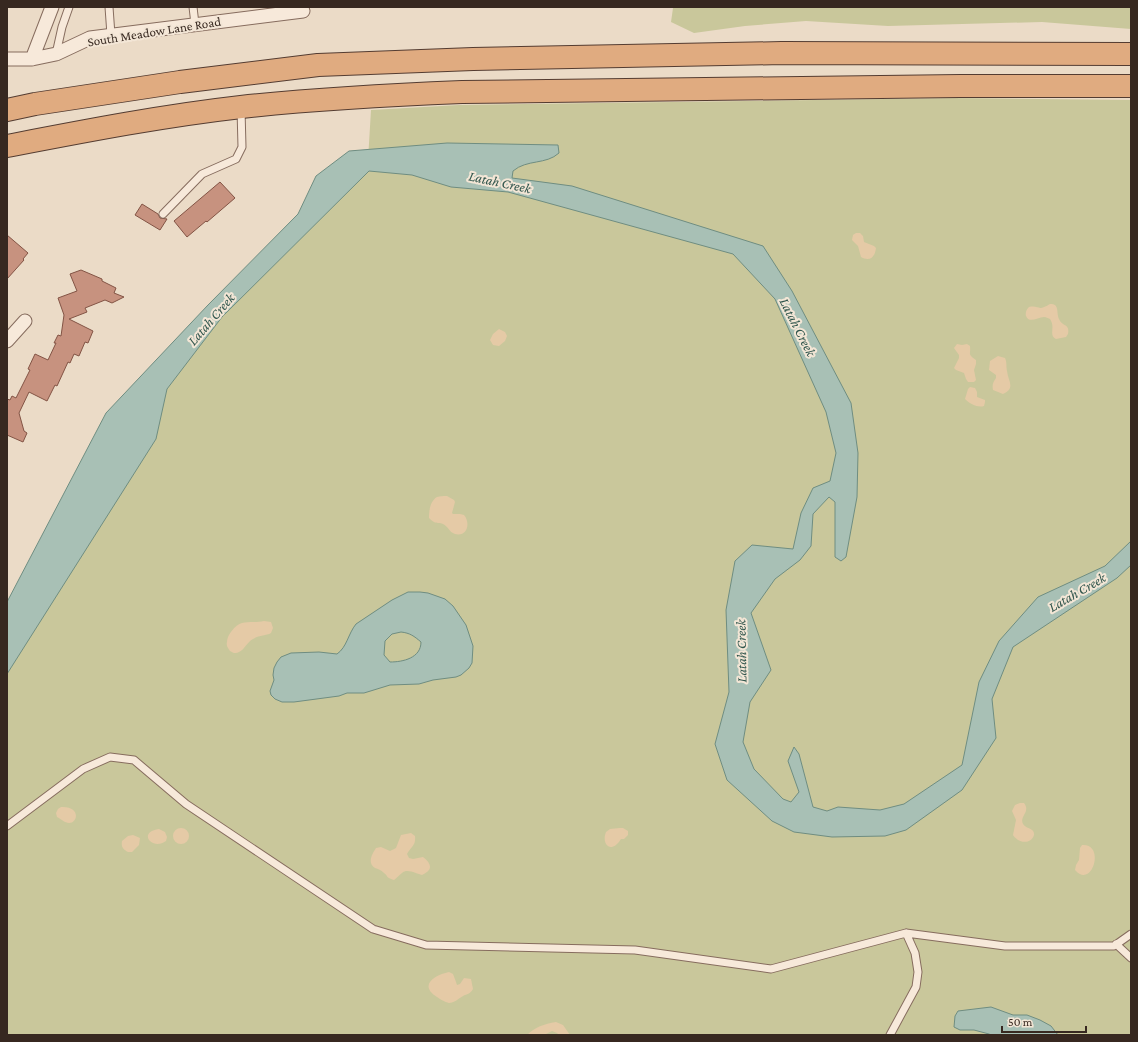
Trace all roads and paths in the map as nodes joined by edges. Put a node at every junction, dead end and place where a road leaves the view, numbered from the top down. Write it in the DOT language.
graph roads {
  1 [pos="52,7"];
  2 [pos="70,7"];
  3 [pos="109,7"];
  4 [pos="193,7"];
  5 [pos="303,11"];
  6 [pos="195,24"];
  7 [pos="111,35"];
  8 [pos="56,54"];
  9 [pos="1131,54"];
  10 [pos="7,59"];
  11 [pos="32,59"];
  12 [pos="1131,86"];
  13 [pos="241,107"];
  14 [pos="7,110"];
  15 [pos="7,146"];
  16 [pos="163,214"];
  17 [pos="25,321"];
  18 [pos="7,341"];
  19 [pos="7,826"];
  20 [pos="906,933"];
  21 [pos="1131,934"];
  22 [pos="1116,944"];
  23 [pos="1131,958"];
  24 [pos="890,1035"];
  1 -- 11 [label="street"];
  2 -- 8 [label="lane"];
  3 -- 7 [label="lane"];
  4 -- 6 [label="lane"];
  5 -- 6 [label="street, South Meadow Lane Road"];
  6 -- 7 [label="street, South Meadow Lane Road"];
  7 -- 8 [label="street, South Meadow Lane Road"];
  8 -- 11 [label="street, South Meadow Lane Road"];
  9 -- 14 [label="highway"];
  10 -- 11 [label="street, South Meadow Lane Road"];
  12 -- 13 [label="highway"];
  13 -- 15 [label="highway"];
  13 -- 16 [label="lane"];
  17 -- 18 [label="street"];
  19 -- 20 [label="lane"];
  20 -- 22 [label="lane"];
  20 -- 24 [label="lane"];
  21 -- 22 [label="lane"];
  22 -- 23 [label="lane"];
}
